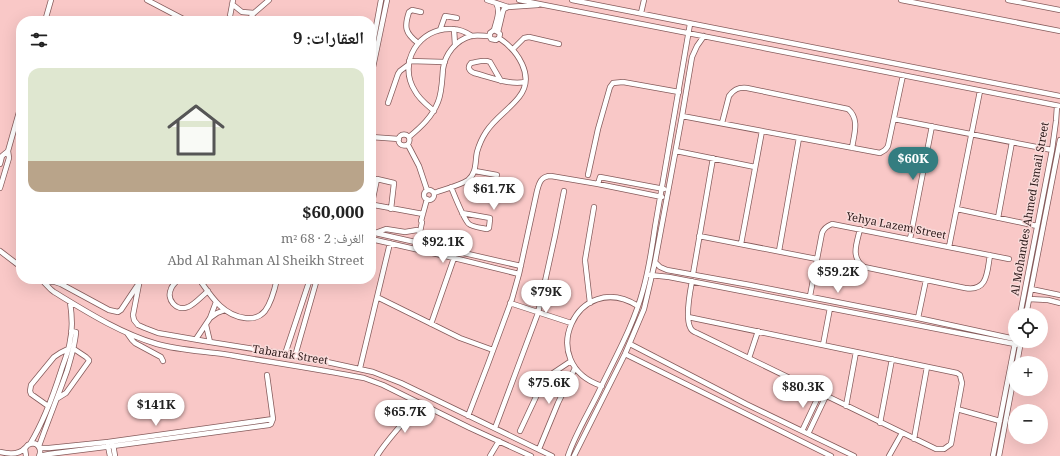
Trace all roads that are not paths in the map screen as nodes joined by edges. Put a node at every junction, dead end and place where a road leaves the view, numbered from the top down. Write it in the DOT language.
graph roads {
  1 [pos="51,0"];
  2 [pos="147,0"];
  3 [pos="269,0"];
  4 [pos="381,0"];
  5 [pos="387,0"];
  6 [pos="487,0"];
  7 [pos="519,0"];
  8 [pos="572,0"];
  9 [pos="644,0"];
  10 [pos="900,0"];
  11 [pos="1008,0"];
  12 [pos="233,2"];
  13 [pos="496,3"];
  14 [pos="544,5"];
  15 [pos="595,5"];
  16 [pos="508,7"];
  17 [pos="1060,10"];
  18 [pos="421,12"];
  19 [pos="254,13"];
  20 [pos="641,14"];
  21 [pos="594,15"];
  22 [pos="46,16"];
  23 [pos="177,16"];
  24 [pos="229,16"];
  25 [pos="252,16"];
  26 [pos="457,18"];
  27 [pos="380,23"];
  28 [pos="690,24"];
  29 [pos="454,28"];
  30 [pos="440,30"];
  31 [pos="496,31"];
  32 [pos="1060,31"];
  33 [pos="376,32"];
  34 [pos="689,33"];
  35 [pos="472,36"];
  36 [pos="489,36"];
  37 [pos="704,36"];
  38 [pos="499,38"];
  39 [pos="790,42"];
  40 [pos="418,43"];
  41 [pos="559,44"];
  42 [pos="455,45"];
  43 [pos="376,47"];
  44 [pos="513,49"];
  45 [pos="788,53"];
  46 [pos="445,62"];
  47 [pos="409,63"];
  48 [pos="902,75"];
  49 [pos="501,81"];
  50 [pos="526,82"];
  51 [pos="980,91"];
  52 [pos="679,92"];
  53 [pos="1060,96"];
  54 [pos="388,103"];
  55 [pos="1059,106"];
  56 [pos="434,111"];
  57 [pos="682,116"];
  58 [pos="894,119"];
  59 [pos="16,123"];
  60 [pos="722,123"];
  61 [pos="1058,125"];
  62 [pos="932,126"];
  63 [pos="762,131"];
  64 [pos="971,134"];
  65 [pos="376,136"];
  66 [pos="379,137"];
  67 [pos="409,137"];
  68 [pos="799,138"];
  69 [pos="399,139"];
  70 [pos="1060,140"];
  71 [pos="1012,142"];
  72 [pos="408,145"];
  73 [pos="852,148"];
  74 [pos="1052,150"];
  75 [pos="8,151"];
  76 [pos="676,151"];
  77 [pos="713,158"];
  78 [pos="0,164"];
  79 [pos="755,167"];
  80 [pos="475,171"];
  81 [pos="497,175"];
  82 [pos="588,175"];
  83 [pos="598,184"];
  84 [pos="376,185"];
  85 [pos="451,186"];
  86 [pos="0,188"];
  87 [pos="662,188"];
  88 [pos="427,190"];
  89 [pos="669,190"];
  90 [pos="564,191"];
  91 [pos="434,193"];
  92 [pos="660,197"];
  93 [pos="667,198"];
  94 [pos="427,199"];
  95 [pos="376,205"];
  96 [pos="594,207"];
  97 [pos="391,209"];
  98 [pos="957,209"];
  99 [pos="462,213"];
  100 [pos="423,214"];
  101 [pos="998,218"];
  102 [pos="421,220"];
  103 [pos="1038,226"];
  104 [pos="860,229"];
  105 [pos="413,230"];
  106 [pos="376,231"];
  107 [pos="420,232"];
  108 [pos="376,233"];
  109 [pos="699,236"];
  110 [pos="402,239"];
  111 [pos="910,239"];
  112 [pos="376,240"];
  113 [pos="390,243"];
  114 [pos="741,244"];
  115 [pos="400,246"];
  116 [pos="950,247"];
  117 [pos="443,248"];
  118 [pos="779,251"];
  119 [pos="0,252"];
  120 [pos="990,255"];
  121 [pos="0,257"];
  122 [pos="454,258"];
  123 [pos="9,259"];
  124 [pos="817,259"];
  125 [pos="1010,259"];
  126 [pos="655,262"];
  127 [pos="16,263"];
  128 [pos="521,266"];
  129 [pos="667,270"];
  130 [pos="519,274"];
  131 [pos="693,274"];
  132 [pos="650,275"];
  133 [pos="665,276"];
  134 [pos="926,280"];
  135 [pos="692,281"];
  136 [pos="46,284"];
  137 [pos="61,284"];
  138 [pos="138,284"];
  139 [pos="139,284"];
  140 [pos="174,284"];
  141 [pos="203,284"];
  142 [pos="275,284"];
  143 [pos="308,284"];
  144 [pos="316,284"];
  145 [pos="1031,290"];
  146 [pos="208,291"];
  147 [pos="1060,295"];
  148 [pos="810,296"];
  149 [pos="377,297"];
  150 [pos="819,298"];
  151 [pos="1029,299"];
  152 [pos="70,302"];
  153 [pos="216,302"];
  154 [pos="590,302"];
  155 [pos="510,303"];
  156 [pos="1060,303"];
  157 [pos="638,306"];
  158 [pos="818,306"];
  159 [pos="830,308"];
  160 [pos="1021,308"];
  161 [pos="1027,308"];
  162 [pos="502,309"];
  163 [pos="225,310"];
  164 [pos="507,311"];
  165 [pos="538,313"];
  166 [pos="688,317"];
  167 [pos="210,318"];
  168 [pos="918,318"];
  169 [pos="431,324"];
  170 [pos="571,324"];
  171 [pos="206,325"];
  172 [pos="758,331"];
  173 [pos="127,332"];
  174 [pos="196,339"];
  175 [pos="1008,340"];
  176 [pos="1008,340"];
  177 [pos="210,342"];
  178 [pos="630,344"];
  179 [pos="823,345"];
  180 [pos="245,348"];
  181 [pos="1016,348"];
  182 [pos="71,349"];
  183 [pos="493,350"];
  184 [pos="856,352"];
  185 [pos="285,354"];
  186 [pos="625,354"];
  187 [pos="295,356"];
  188 [pos="304,357"];
  189 [pos="243,358"];
  190 [pos="750,358"];
  191 [pos="892,360"];
  192 [pos="163,361"];
  193 [pos="571,361"];
  194 [pos="344,365"];
  195 [pos="302,367"];
  196 [pos="927,367"];
  197 [pos="360,368"];
  198 [pos="575,368"];
  199 [pos="342,374"];
  200 [pos="266,375"];
  201 [pos="602,386"];
  202 [pos="820,393"];
  203 [pos="826,396"];
  204 [pos="1010,396"];
  205 [pos="58,398"];
  206 [pos="421,403"];
  207 [pos="48,406"];
  208 [pos="846,406"];
  209 [pos="957,410"];
  210 [pos="468,416"];
  211 [pos="1000,421"];
  212 [pos="880,423"];
  213 [pos="495,428"];
  214 [pos="520,430"];
  215 [pos="802,431"];
  216 [pos="902,433"];
  217 [pos="808,434"];
  218 [pos="517,438"];
  219 [pos="914,439"];
  220 [pos="499,441"];
  221 [pos="30,444"];
  222 [pos="111,444"];
  223 [pos="39,447"];
  224 [pos="513,447"];
  225 [pos="25,449"];
  226 [pos="539,449"];
  227 [pos="0,452"];
  228 [pos="26,456"];
  229 [pos="39,456"];
  230 [pos="110,456"];
  231 [pos="115,456"];
  232 [pos="377,456"];
  233 [pos="490,456"];
  234 [pos="531,456"];
  235 [pos="552,456"];
  236 [pos="568,456"];
  237 [pos="574,456"];
  238 [pos="831,456"];
  239 [pos="854,456"];
  240 [pos="889,456"];
  241 [pos="993,456"];
  242 [pos="999,456"];
  1 -- 22 [label="street"];
  2 -- 23 [label="street"];
  3 -- 19 [label="street"];
  4 -- 27 [label="street"];
  5 -- 27 [label="street"];
  6 -- 13 [label="street"];
  7 -- 14 [label="street"];
  8 -- 15 [label="street"];
  9 -- 20 [label="street"];
  10 -- 32 [label="street"];
  11 -- 17 [label="street"];
  12 -- 19 [label="street"];
  12 -- 24 [label="street"];
  13 -- 16 [label="street"];
  13 -- 31 [label="street"];
  14 -- 16 [label="street"];
  14 -- 21 [label="street"];
  15 -- 20 [label="street"];
  15 -- 21 [label="street"];
  16 -- 31 [label="street"];
  18 -- 40 [label="street"];
  19 -- 25 [label="street"];
  20 -- 28 [label="street"];
  21 -- 34 [label="street"];
  26 -- 30 [label="street"];
  27 -- 33 [label="street"];
  27 -- 43 [label="street"];
  28 -- 34 [label="street"];
  28 -- 39 [label="street"];
  29 -- 30 [label="street"];
  29 -- 35 [label="street"];
  29 -- 42 [label="street"];
  30 -- 40 [label="street"];
  31 -- 36 [label="street"];
  31 -- 38 [label="street"];
  34 -- 37 [label="street"];
  34 -- 52 [label="street"];
  35 -- 36 [label="street"];
  35 -- 42 [label="street"];
  36 -- 38 [label="street"];
  37 -- 45 [label="street"];
  37 -- 57 [label="street"];
  38 -- 44 [label="street"];
  39 -- 45 [label="street"];
  39 -- 53 [label="street"];
  40 -- 47 [label="street"];
  41 -- 44 [label="street"];
  42 -- 46 [label="street"];
  44 -- 50 [label="street"];
  45 -- 48 [label="street"];
  46 -- 47 [label="street"];
  46 -- 56 [label="street"];
  47 -- 54 [label="street"];
  47 -- 56 [label="street"];
  48 -- 51 [label="street"];
  48 -- 58 [label="street"];
  49 -- 49 [label="street"];
  49 -- 50 [label="street"];
  50 -- 80 [label="street"];
  51 -- 55 [label="street"];
  51 -- 64 [label="street"];
  52 -- 82 [label="street"];
  52 -- 87 [label="street"];
  55 -- 61 [label="street, Al Mohandes Ahmed Ismail Street"];
  56 -- 67 [label="street"];
  57 -- 60 [label="street"];
  57 -- 76 [label="street"];
  58 -- 62 [label="street"];
  58 -- 73 [label="street"];
  59 -- 75 [label="street"];
  60 -- 63 [label="street"];
  60 -- 73 [label="street"];
  61 -- 74 [label="street, Al Mohandes Ahmed Ismail Street"];
  62 -- 64 [label="street"];
  62 -- 111 [label="street"];
  63 -- 68 [label="street"];
  63 -- 79 [label="street"];
  64 -- 71 [label="street"];
  64 -- 98 [label="street"];
  65 -- 66 [label="street"];
  66 -- 69 [label="street"];
  67 -- 69 [label="street"];
  67 -- 72 [label="street"];
  68 -- 73 [label="street"];
  68 -- 118 [label="street"];
  69 -- 72 [label="street"];
  70 -- 145 [label="street, Al Mohandes Ahmed Ismail Street"];
  71 -- 74 [label="street"];
  71 -- 101 [label="street"];
  72 -- 88 [label="street"];
  74 -- 103 [label="street, Al Mohandes Ahmed Ismail Street"];
  75 -- 78 [label="street"];
  75 -- 86 [label="street"];
  76 -- 77 [label="street"];
  76 -- 89 [label="street"];
  77 -- 79 [label="street"];
  77 -- 109 [label="street"];
  79 -- 114 [label="street"];
  80 -- 81 [label="street"];
  80 -- 85 [label="street"];
  83 -- 87 [label="street"];
  83 -- 92 [label="street"];
  83 -- 128 [label="street"];
  84 -- 97 [label="street"];
  85 -- 91 [label="street"];
  85 -- 99 [label="street"];
  87 -- 89 [label="street"];
  87 -- 92 [label="street"];
  88 -- 91 [label="street"];
  88 -- 94 [label="street"];
  89 -- 93 [label="street"];
  90 -- 165 [label="street"];
  91 -- 94 [label="street"];
  92 -- 93 [label="street"];
  92 -- 132 [label="street"];
  93 -- 126 [label="street"];
  94 -- 100 [label="street"];
  95 -- 97 [label="street"];
  96 -- 154 [label="street"];
  97 -- 100 [label="street"];
  98 -- 101 [label="street"];
  98 -- 116 [label="street"];
  99 -- 99 [label="street"];
  100 -- 102 [label="street"];
  101 -- 103 [label="street"];
  102 -- 105 [label="street"];
  102 -- 107 [label="street"];
  103 -- 160 [label="street, Al Mohandes Ahmed Ismail Street"];
  104 -- 111 [label="street, Yehya Lazem Street"];
  104 -- 124 [label="street, Yehya Lazem Street"];
  104 -- 134 [label="street"];
  105 -- 106 [label="street"];
  105 -- 107 [label="street"];
  107 -- 117 [label="street"];
  108 -- 110 [label="street"];
  109 -- 114 [label="street"];
  109 -- 131 [label="street"];
  110 -- 115 [label="street"];
  110 -- 117 [label="street"];
  111 -- 116 [label="street, Yehya Lazem Street"];
  112 -- 113 [label="street"];
  113 -- 115 [label="street"];
  113 -- 149 [label="street"];
  114 -- 118 [label="street"];
  115 -- 122 [label="street"];
  116 -- 120 [label="street, Yehya Lazem Street"];
  117 -- 128 [label="street"];
  118 -- 124 [label="street"];
  119 -- 123 [label="street"];
  120 -- 125 [label="street, Yehya Lazem Street"];
  120 -- 134 [label="street"];
  121 -- 123 [label="street"];
  122 -- 130 [label="street"];
  122 -- 169 [label="street"];
  123 -- 127 [label="street"];
  124 -- 148 [label="street, Yehya Lazem Street"];
  126 -- 129 [label="street"];
  126 -- 132 [label="street"];
  128 -- 130 [label="street"];
  129 -- 131 [label="street"];
  129 -- 133 [label="street"];
  130 -- 155 [label="street"];
  131 -- 148 [label="street"];
  132 -- 133 [label="street"];
  132 -- 157 [label="street"];
  132 -- 178 [label="street"];
  133 -- 135 [label="street"];
  134 -- 168 [label="street"];
  135 -- 158 [label="street"];
  135 -- 166 [label="street"];
  136 -- 152 [label="street, Tabarak Street"];
  137 -- 138 [label="street, Tabarak Street"];
  139 -- 174 [label="street, Tabarak Street"];
  140 -- 146 [label="street"];
  141 -- 146 [label="street"];
  142 -- 163 [label="street"];
  143 -- 185 [label="street"];
  144 -- 187 [label="street"];
  145 -- 147 [label="street"];
  145 -- 151 [label="street, Al Mohandes Ahmed Ismail Street"];
  146 -- 153 [label="street"];
  148 -- 150 [label="street"];
  149 -- 169 [label="street"];
  149 -- 197 [label="street"];
  150 -- 158 [label="street"];
  150 -- 168 [label="street"];
  151 -- 156 [label="street"];
  151 -- 161 [label="street, Al Mohandes Ahmed Ismail Street"];
  152 -- 173 [label="street, Tabarak Street"];
  152 -- 182 [label="street"];
  153 -- 163 [label="street"];
  153 -- 167 [label="street"];
  154 -- 157 [label="street"];
  154 -- 170 [label="street"];
  155 -- 164 [label="street"];
  155 -- 165 [label="street"];
  157 -- 201 [label="street"];
  158 -- 159 [label="street"];
  159 -- 176 [label="street"];
  159 -- 179 [label="street"];
  162 -- 164 [label="street"];
  163 -- 167 [label="street"];
  164 -- 183 [label="street"];
  165 -- 170 [label="street"];
  165 -- 213 [label="street"];
  166 -- 172 [label="street"];
  166 -- 190 [label="street"];
  167 -- 171 [label="street"];
  168 -- 175 [label="street"];
  169 -- 183 [label="street"];
  170 -- 193 [label="street"];
  171 -- 174 [label="street"];
  171 -- 177 [label="street"];
  172 -- 179 [label="street"];
  172 -- 190 [label="street"];
  173 -- 189 [label="street, Tabarak Street"];
  173 -- 192 [label="street"];
  174 -- 177 [label="street, Tabarak Street"];
  177 -- 180 [label="street, Tabarak Street"];
  178 -- 186 [label="street"];
  178 -- 215 [label="street"];
  179 -- 184 [label="street"];
  180 -- 185 [label="street, Tabarak Street"];
  180 -- 189 [label="street"];
  181 -- 211 [label="street"];
  182 -- 205 [label="street"];
  182 -- 205 [label="street"];
  182 -- 207 [label="street"];
  182 -- 207 [label="street"];
  183 -- 210 [label="street"];
  184 -- 191 [label="street"];
  184 -- 208 [label="street"];
  185 -- 187 [label="street, Tabarak Street"];
  186 -- 237 [label="street"];
  186 -- 238 [label="street"];
  187 -- 188 [label="street, Tabarak Street"];
  188 -- 194 [label="street, Tabarak Street"];
  188 -- 195 [label="street"];
  189 -- 195 [label="street, Tabarak Street"];
  190 -- 202 [label="street"];
  191 -- 196 [label="street"];
  191 -- 212 [label="street"];
  193 -- 198 [label="street"];
  193 -- 214 [label="street"];
  194 -- 197 [label="street, Tabarak Street"];
  194 -- 199 [label="street"];
  195 -- 199 [label="street, Tabarak Street"];
  196 -- 209 [label="street"];
  196 -- 219 [label="street"];
  197 -- 210 [label="street, Tabarak Street"];
  198 -- 201 [label="street"];
  198 -- 226 [label="street"];
  199 -- 206 [label="street, Tabarak Street"];
  200 -- 222 [label="street"];
  201 -- 236 [label="street"];
  202 -- 203 [label="street"];
  202 -- 215 [label="street"];
  203 -- 208 [label="street"];
  203 -- 217 [label="street"];
  204 -- 242 [label="street"];
  205 -- 223 [label="street"];
  206 -- 220 [label="street, Tabarak Street"];
  206 -- 232 [label="street"];
  207 -- 221 [label="street"];
  208 -- 212 [label="street"];
  209 -- 211 [label="street"];
  209 -- 219 [label="street"];
  210 -- 213 [label="street, Tabarak Street"];
  211 -- 241 [label="street"];
  212 -- 216 [label="street"];
  213 -- 218 [label="street, Tabarak Street"];
  215 -- 217 [label="street"];
  216 -- 219 [label="street"];
  216 -- 240 [label="street"];
  217 -- 239 [label="street"];
  218 -- 224 [label="street"];
  218 -- 226 [label="street, Tabarak Street"];
  220 -- 224 [label="street, Tabarak Street"];
  220 -- 233 [label="street"];
  221 -- 223 [label="street"];
  221 -- 225 [label="street"];
  222 -- 223 [label="street"];
  222 -- 229 [label="street"];
  222 -- 230 [label="street"];
  222 -- 231 [label="street"];
  223 -- 229 [label="street"];
  224 -- 234 [label="street, Tabarak Street"];
  225 -- 227 [label="street"];
  225 -- 228 [label="street"];
  226 -- 235 [label="street, Tabarak Street"];
}
